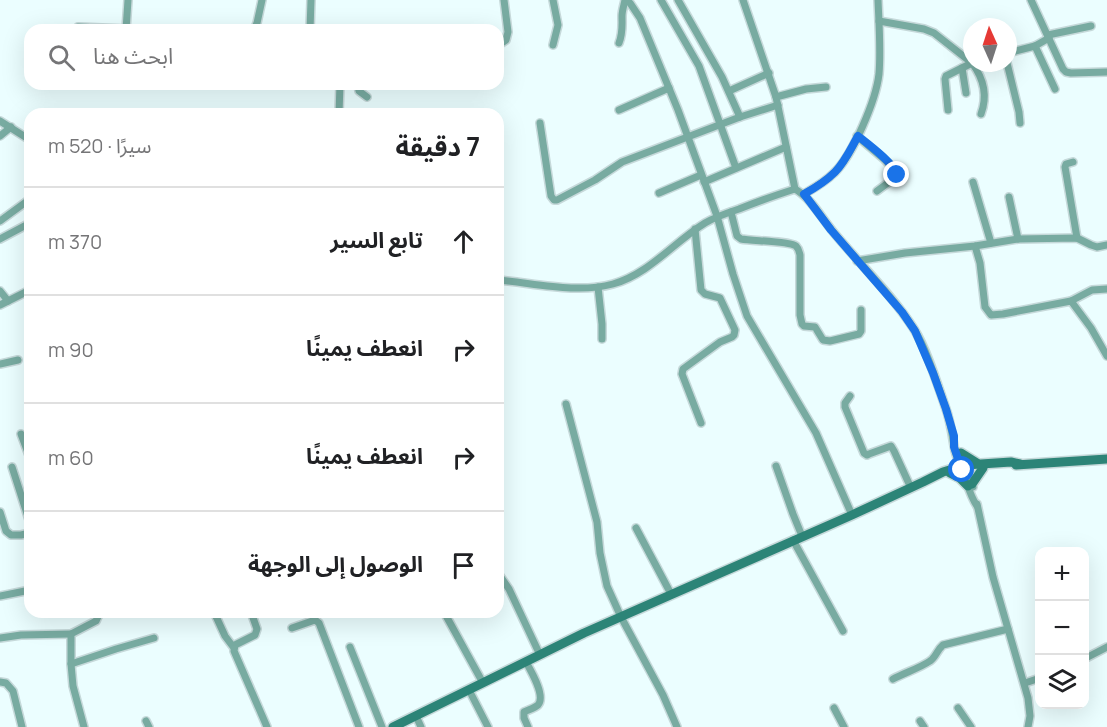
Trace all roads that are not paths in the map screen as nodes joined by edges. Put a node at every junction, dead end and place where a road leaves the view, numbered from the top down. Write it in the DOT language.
graph roads {
  1 [pos="128,0"];
  2 [pos="262,0"];
  3 [pos="311,0"];
  4 [pos="504,0"];
  5 [pos="553,0"];
  6 [pos="626,0"];
  7 [pos="661,0"];
  8 [pos="678,0"];
  9 [pos="743,0"];
  10 [pos="878,0"];
  11 [pos="1031,0"];
  12 [pos="879,21"];
  13 [pos="126,24"];
  14 [pos="257,24"];
  15 [pos="310,24"];
  16 [pos="1091,26"];
  17 [pos="1049,36"];
  18 [pos="504,41"];
  19 [pos="619,42"];
  20 [pos="553,45"];
  21 [pos="1035,46"];
  22 [pos="1017,51"];
  23 [pos="963,56"];
  24 [pos="712,60"];
  25 [pos="699,66"];
  26 [pos="963,69"];
  27 [pos="963,72"];
  28 [pos="979,72"];
  29 [pos="1009,72"];
  30 [pos="1107,72"];
  31 [pos="769,73"];
  32 [pos="826,87"];
  33 [pos="669,88"];
  34 [pos="1055,89"];
  35 [pos="340,90"];
  36 [pos="359,90"];
  37 [pos="729,91"];
  38 [pos="966,93"];
  39 [pos="367,97"];
  40 [pos="778,101"];
  41 [pos="339,108"];
  42 [pos="619,110"];
  43 [pos="948,110"];
  44 [pos="981,114"];
  45 [pos="740,117"];
  46 [pos="0,121"];
  47 [pos="540,123"];
  48 [pos="1020,123"];
  49 [pos="720,125"];
  50 [pos="11,127"];
  51 [pos="0,136"];
  52 [pos="24,136"];
  53 [pos="858,136"];
  54 [pos="687,137"];
  55 [pos="786,147"];
  56 [pos="1073,162"];
  57 [pos="736,168"];
  58 [pos="703,178"];
  59 [pos="973,182"];
  60 [pos="795,189"];
  61 [pos="877,191"];
  62 [pos="659,193"];
  63 [pos="804,194"];
  64 [pos="1009,197"];
  65 [pos="24,203"];
  66 [pos="731,212"];
  67 [pos="717,216"];
  68 [pos="0,221"];
  69 [pos="24,226"];
  70 [pos="695,229"];
  71 [pos="1077,238"];
  72 [pos="0,239"];
  73 [pos="1018,239"];
  74 [pos="991,243"];
  75 [pos="1107,245"];
  76 [pos="975,246"];
  77 [pos="857,261"];
  78 [pos="504,281"];
  79 [pos="598,287"];
  80 [pos="1107,289"];
  81 [pos="0,291"];
  82 [pos="24,293"];
  83 [pos="8,301"];
  84 [pos="1071,301"];
  85 [pos="0,305"];
  86 [pos="861,310"];
  87 [pos="602,339"];
  88 [pos="1104,342"];
  89 [pos="1107,356"];
  90 [pos="18,360"];
  91 [pos="0,364"];
  92 [pos="850,396"];
  93 [pos="566,404"];
  94 [pos="701,423"];
  95 [pos="21,434"];
  96 [pos="24,442"];
  97 [pos="959,454"];
  98 [pos="1107,459"];
  99 [pos="776,466"];
  100 [pos="981,466"];
  101 [pos="12,467"];
  102 [pos="959,469"];
  103 [pos="970,485"];
  104 [pos="910,488"];
  105 [pos="24,504"];
  106 [pos="0,512"];
  107 [pos="852,515"];
  108 [pos="636,528"];
  109 [pos="24,534"];
  110 [pos="798,538"];
  111 [pos="504,582"];
  112 [pos="24,591"];
  113 [pos="671,594"];
  114 [pos="0,596"];
  115 [pos="621,617"];
  116 [pos="97,618"];
  117 [pos="217,618"];
  118 [pos="253,618"];
  119 [pos="447,618"];
  120 [pos="292,628"];
  121 [pos="1008,629"];
  122 [pos="843,631"];
  123 [pos="71,634"];
  124 [pos="0,638"];
  125 [pos="154,638"];
  126 [pos="350,647"];
  127 [pos="1107,647"];
  128 [pos="234,648"];
  129 [pos="540,655"];
  130 [pos="1089,656"];
  131 [pos="526,662"];
  132 [pos="71,664"];
  133 [pos="893,679"];
  134 [pos="1035,680"];
  135 [pos="0,682"];
  136 [pos="483,683"];
  137 [pos="1024,683"];
  138 [pos="469,690"];
  139 [pos="834,708"];
  140 [pos="958,708"];
  141 [pos="416,716"];
  142 [pos="22,727"];
  143 [pos="84,727"];
  144 [pos="267,727"];
  145 [pos="359,727"];
  146 [pos="382,727"];
  147 [pos="393,727"];
  148 [pos="421,727"];
  149 [pos="488,727"];
  150 [pos="528,727"];
  151 [pos="677,727"];
  152 [pos="844,727"];
  153 [pos="971,727"];
  154 [pos="1028,727"];
  1 -- 13 [label="street"];
  2 -- 14 [label="street"];
  3 -- 15 [label="street"];
  4 -- 18 [label="street"];
  5 -- 20 [label="street"];
  6 -- 19 [label="street"];
  6 -- 33 [label="street"];
  7 -- 25 [label="street"];
  8 -- 24 [label="street"];
  9 -- 31 [label="street"];
  10 -- 12 [label="street"];
  11 -- 17 [label="street"];
  12 -- 23 [label="street"];
  12 -- 53 [label="street"];
  16 -- 17 [label="street"];
  17 -- 21 [label="street"];
  17 -- 30 [label="street"];
  21 -- 22 [label="street"];
  21 -- 34 [label="street"];
  24 -- 25 [label="street"];
  24 -- 37 [label="street"];
  25 -- 49 [label="street"];
  26 -- 43 [label="street"];
  27 -- 38 [label="street"];
  28 -- 44 [label="street"];
  29 -- 48 [label="street"];
  31 -- 37 [label="street"];
  31 -- 40 [label="street"];
  32 -- 40 [label="street"];
  33 -- 42 [label="street"];
  33 -- 54 [label="street"];
  35 -- 41 [label="street"];
  36 -- 39 [label="street"];
  37 -- 45 [label="street"];
  40 -- 45 [label="street"];
  40 -- 55 [label="street"];
  45 -- 49 [label="street"];
  46 -- 50 [label="street"];
  47 -- 54 [label="street"];
  49 -- 54 [label="street"];
  49 -- 57 [label="street"];
  50 -- 51 [label="street"];
  50 -- 52 [label="street"];
  53 -- 61 [label="street"];
  53 -- 63 [label="street"];
  54 -- 58 [label="street"];
  55 -- 57 [label="street"];
  55 -- 60 [label="street"];
  56 -- 71 [label="street"];
  57 -- 58 [label="street"];
  58 -- 62 [label="street"];
  58 -- 67 [label="street"];
  59 -- 74 [label="street"];
  60 -- 63 [label="street"];
  60 -- 66 [label="street"];
  63 -- 77 [label="street"];
  64 -- 73 [label="street"];
  65 -- 68 [label="street"];
  66 -- 67 [label="street"];
  66 -- 86 [label="street"];
  67 -- 70 [label="street"];
  67 -- 107 [label="street"];
  69 -- 72 [label="street"];
  70 -- 79 [label="street"];
  70 -- 94 [label="street"];
  71 -- 73 [label="street"];
  71 -- 75 [label="street"];
  73 -- 74 [label="street"];
  74 -- 76 [label="street"];
  76 -- 77 [label="street"];
  76 -- 84 [label="street"];
  77 -- 97 [label="street"];
  78 -- 79 [label="street"];
  79 -- 87 [label="street"];
  80 -- 84 [label="street"];
  81 -- 83 [label="street"];
  82 -- 83 [label="street"];
  83 -- 85 [label="street"];
  84 -- 88 [label="street"];
  88 -- 89 [label="street"];
  90 -- 91 [label="street"];
  92 -- 104 [label="street"];
  93 -- 115 [label="street"];
  95 -- 96 [label="street"];
  97 -- 100 [label="main road"];
  97 -- 102 [label="main road"];
  97 -- 102 [label="street"];
  98 -- 100 [label="main road"];
  99 -- 110 [label="street"];
  100 -- 102 [label="main road"];
  100 -- 103 [label="main road"];
  101 -- 105 [label="street"];
  102 -- 103 [label="street"];
  102 -- 103 [label="main road"];
  102 -- 104 [label="main road"];
  103 -- 121 [label="street"];
  104 -- 107 [label="main road"];
  106 -- 109 [label="street"];
  107 -- 110 [label="main road"];
  108 -- 113 [label="street"];
  110 -- 113 [label="main road"];
  110 -- 122 [label="street"];
  111 -- 129 [label="street"];
  112 -- 114 [label="street"];
  113 -- 115 [label="main road"];
  115 -- 129 [label="main road"];
  115 -- 151 [label="street"];
  116 -- 123 [label="street"];
  117 -- 128 [label="street"];
  118 -- 128 [label="street"];
  119 -- 136 [label="street"];
  120 -- 145 [label="street"];
  121 -- 133 [label="street"];
  121 -- 137 [label="street"];
  123 -- 124 [label="street"];
  123 -- 132 [label="street"];
  125 -- 132 [label="street"];
  126 -- 146 [label="street"];
  127 -- 130 [label="street"];
  128 -- 144 [label="street"];
  129 -- 131 [label="main road"];
  131 -- 136 [label="main road"];
  131 -- 150 [label="street"];
  132 -- 143 [label="street"];
  134 -- 137 [label="street"];
  135 -- 142 [label="street"];
  136 -- 138 [label="main road"];
  137 -- 154 [label="street"];
  138 -- 141 [label="main road"];
  138 -- 149 [label="street"];
  139 -- 152 [label="street"];
  140 -- 153 [label="street"];
  141 -- 147 [label="main road"];
  141 -- 148 [label="street"];
}
